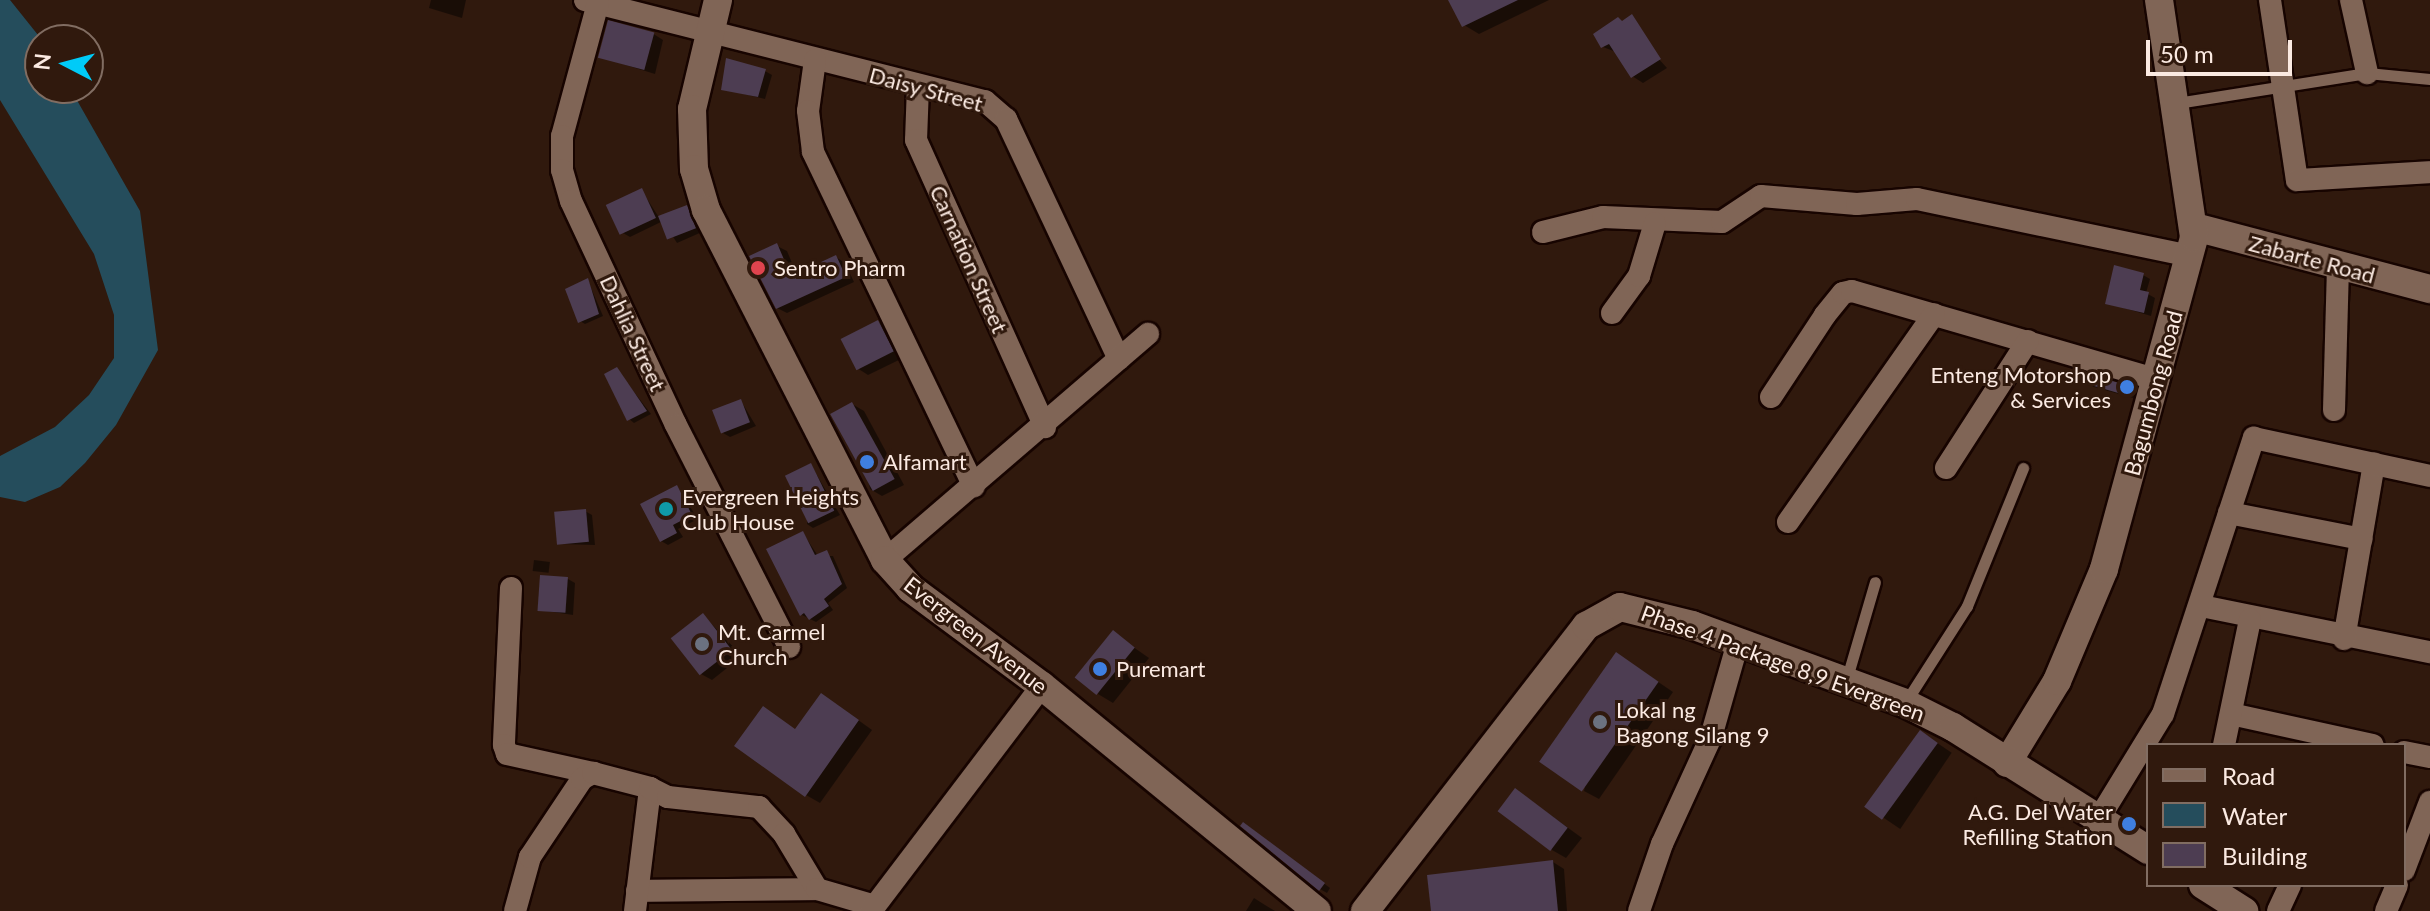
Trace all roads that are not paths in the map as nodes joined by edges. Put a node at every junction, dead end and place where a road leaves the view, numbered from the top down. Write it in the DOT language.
graph roads {
  1 [pos="718,0"];
  2 [pos="2159,0"];
  3 [pos="2270,0"];
  4 [pos="2351,0"];
  5 [pos="592,2"];
  6 [pos="709,34"];
  7 [pos="815,60"];
  8 [pos="2367,73"];
  9 [pos="2430,79"];
  10 [pos="918,86"];
  11 [pos="2286,88"];
  12 [pos="2177,103"];
  13 [pos="2430,172"];
  14 [pos="1655,223"];
  15 [pos="2195,227"];
  16 [pos="1543,232"];
  17 [pos="2189,256"];
  18 [pos="2338,266"];
  19 [pos="2430,289"];
  20 [pos="1612,313"];
  21 [pos="1934,314"];
  22 [pos="1148,334"];
  23 [pos="2028,341"];
  24 [pos="1119,359"];
  25 [pos="2158,380"];
  26 [pos="1771,397"];
  27 [pos="2334,410"];
  28 [pos="1045,427"];
  29 [pos="2374,464"];
  30 [pos="1946,468"];
  31 [pos="2023,468"];
  32 [pos="2430,476"];
  33 [pos="974,486"];
  34 [pos="2229,513"];
  35 [pos="1788,522"];
  36 [pos="2361,539"];
  37 [pos="885,560"];
  38 [pos="1875,582"];
  39 [pos="511,588"];
  40 [pos="2201,606"];
  41 [pos="2250,620"];
  42 [pos="2344,639"];
  43 [pos="1738,642"];
  44 [pos="789,647"];
  45 [pos="2430,652"];
  46 [pos="1846,682"];
  47 [pos="1042,686"];
  48 [pos="1905,703"];
  49 [pos="2231,714"];
  50 [pos="2331,740"];
  51 [pos="2224,743"];
  52 [pos="2356,743"];
  53 [pos="2406,752"];
  54 [pos="2430,757"];
  55 [pos="2007,763"];
  56 [pos="593,773"];
  57 [pos="650,788"];
  58 [pos="2428,816"];
  59 [pos="2098,820"];
  60 [pos="2146,849"];
  61 [pos="2406,866"];
  62 [pos="2206,887"];
  63 [pos="2289,887"];
  64 [pos="2396,887"];
  65 [pos="817,889"];
  66 [pos="636,901"];
  67 [pos="873,908"];
  68 [pos="515,911"];
  69 [pos="1317,911"];
  70 [pos="1365,911"];
  71 [pos="1639,911"];
  72 [pos="2244,911"];
  73 [pos="2278,911"];
  74 [pos="2386,911"];
  1 -- 6 [label="street, Evergreen Avenue"];
  2 -- 12 [label="street, Bagumbong Road"];
  3 -- 11 [label="street"];
  4 -- 8 [label="street"];
  5 -- 6 [label="street, Daisy Street"];
  5 -- 44 [label="street, Dahlia Street"];
  6 -- 7 [label="street, Daisy Street"];
  6 -- 37 [label="street, Evergreen Avenue"];
  7 -- 10 [label="street, Daisy Street"];
  7 -- 33 [label="street"];
  8 -- 9 [label="lane"];
  8 -- 11 [label="lane"];
  10 -- 24 [label="street, Daisy Street"];
  10 -- 28 [label="street, Carnation Street"];
  11 -- 12 [label="lane"];
  11 -- 13 [label="street"];
  12 -- 15 [label="street, Bagumbong Road"];
  14 -- 16 [label="street"];
  14 -- 17 [label="street"];
  14 -- 20 [label="street"];
  15 -- 17 [label="street, Bagumbong Road"];
  15 -- 18 [label="street, Zabarte Road"];
  17 -- 25 [label="street, Bagumbong Road"];
  18 -- 19 [label="street, Zabarte Road"];
  18 -- 27 [label="street"];
  21 -- 23 [label="street"];
  21 -- 26 [label="street"];
  21 -- 35 [label="street"];
  22 -- 24 [label="street"];
  23 -- 25 [label="street"];
  23 -- 30 [label="street"];
  24 -- 28 [label="street"];
  25 -- 55 [label="street, Bagumbong Road"];
  28 -- 33 [label="street"];
  29 -- 32 [label="street"];
  29 -- 34 [label="street"];
  29 -- 36 [label="street"];
  31 -- 48 [label="lane"];
  33 -- 37 [label="street"];
  34 -- 36 [label="street"];
  34 -- 40 [label="street"];
  36 -- 42 [label="street"];
  37 -- 47 [label="street, Evergreen Avenue"];
  38 -- 46 [label="lane"];
  39 -- 56 [label="street"];
  40 -- 41 [label="street"];
  40 -- 59 [label="street"];
  41 -- 42 [label="street"];
  41 -- 49 [label="street"];
  42 -- 45 [label="street"];
  43 -- 46 [label="street, Phase 4 Package 8,9 Evergreen"];
  43 -- 70 [label="street, Phase 4 Package 8,9 Evergreen"];
  43 -- 71 [label="street"];
  46 -- 48 [label="street, Phase 4 Package 8,9 Evergreen"];
  47 -- 67 [label="street"];
  47 -- 69 [label="street, Evergreen Avenue"];
  48 -- 55 [label="street, Phase 4 Package 8,9 Evergreen"];
  49 -- 50 [label="street"];
  49 -- 51 [label="street"];
  50 -- 52 [label="street"];
  53 -- 54 [label="street"];
  55 -- 59 [label="street, Phase 4 Package 8,9 Evergreen"];
  56 -- 57 [label="street"];
  56 -- 68 [label="street"];
  57 -- 65 [label="street"];
  57 -- 66 [label="street"];
  58 -- 61 [label="street"];
  59 -- 60 [label="street, Phase 4 Package 8,9 Evergreen"];
  62 -- 72 [label="street"];
  63 -- 73 [label="street"];
  64 -- 74 [label="street"];
  65 -- 66 [label="street"];
  65 -- 67 [label="street"];
}
